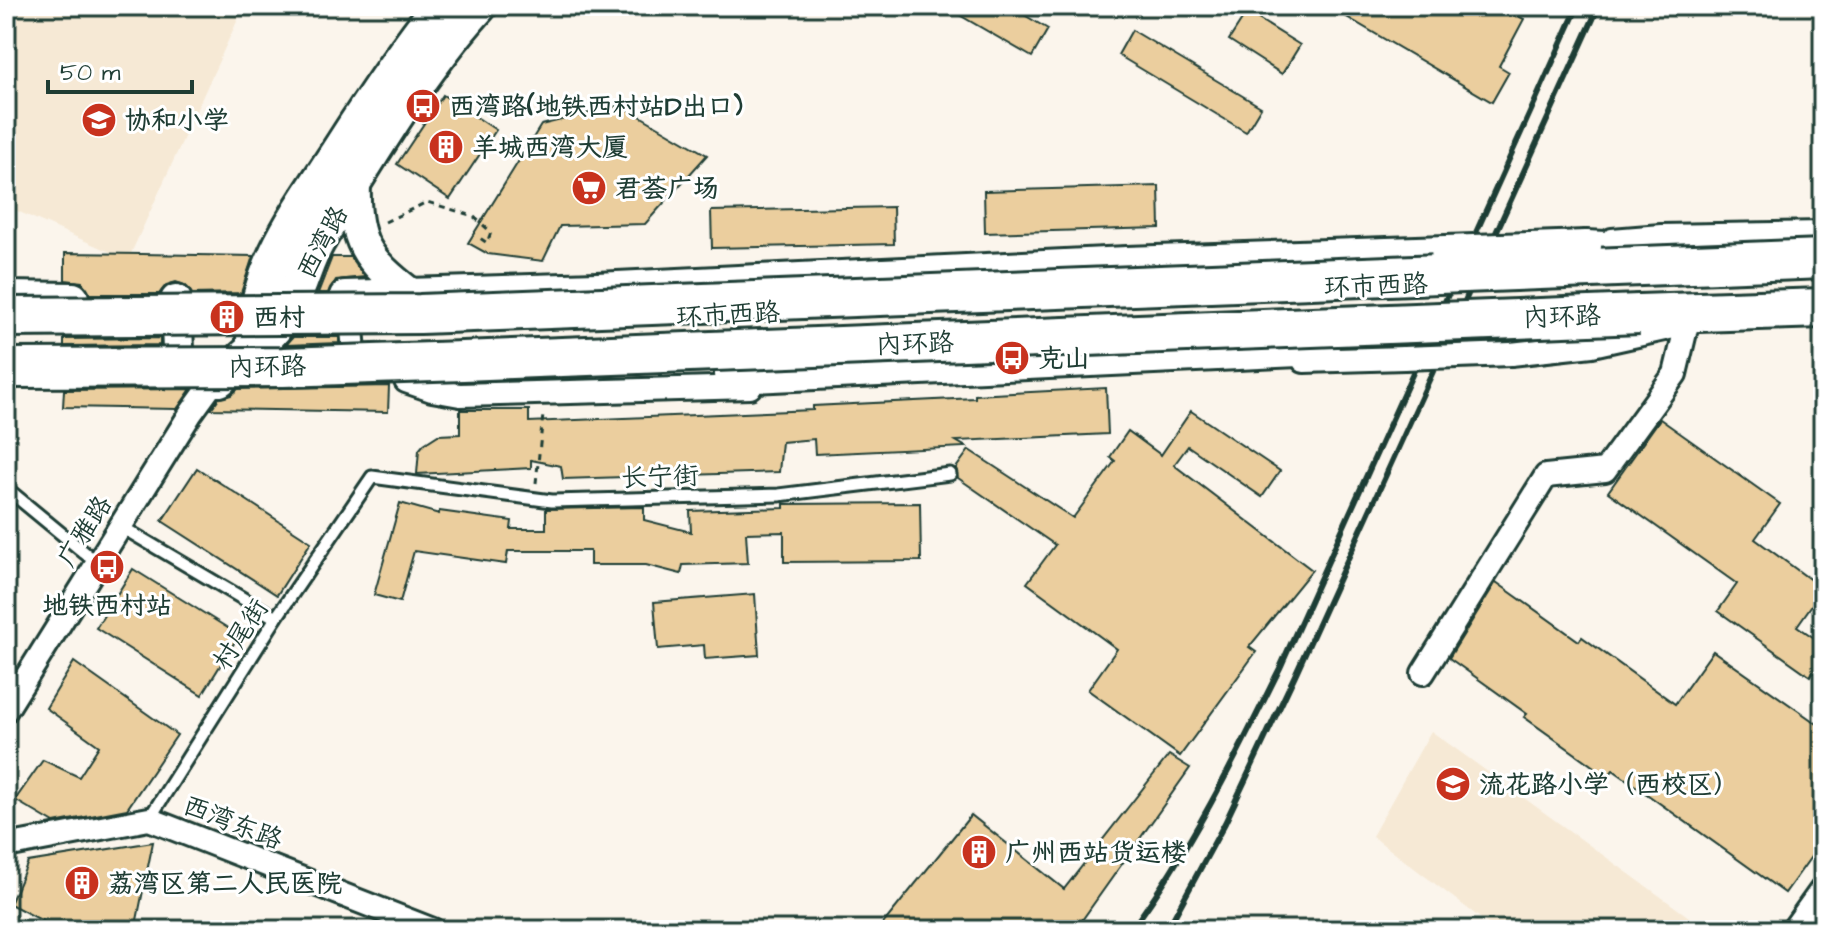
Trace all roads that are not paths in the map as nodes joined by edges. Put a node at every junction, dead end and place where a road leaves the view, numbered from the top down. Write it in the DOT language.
graph roads {
  1 [pos="440,6"];
  2 [pos="479,6"];
  3 [pos="355,183"];
  4 [pos="1823,233"];
  5 [pos="1586,246"];
  6 [pos="1626,248"];
  7 [pos="1823,248"];
  8 [pos="1823,259"];
  9 [pos="1127,262"];
  10 [pos="1383,269"];
  11 [pos="1823,271"];
  12 [pos="1711,273"];
  13 [pos="1823,291"];
  14 [pos="411,294"];
  15 [pos="1129,296"];
  16 [pos="6,297"];
  17 [pos="1550,302"];
  18 [pos="6,304"];
  19 [pos="1823,308"];
  20 [pos="1426,314"];
  21 [pos="6,317"];
  22 [pos="1823,322"];
  23 [pos="1687,324"];
  24 [pos="698,325"];
  25 [pos="177,327"];
  26 [pos="6,332"];
  27 [pos="294,336"];
  28 [pos="1320,346"];
  29 [pos="6,351"];
  30 [pos="6,368"];
  31 [pos="406,381"];
  32 [pos="212,384"];
  33 [pos="6,385"];
  34 [pos="950,474"];
  35 [pos="372,477"];
  36 [pos="6,488"];
  37 [pos="120,526"];
  38 [pos="97,563"];
  39 [pos="276,618"];
  40 [pos="29,670"];
  41 [pos="6,671"];
  42 [pos="1423,673"];
  43 [pos="6,710"];
  44 [pos="149,819"];
  45 [pos="6,846"];
  46 [pos="1823,888"];
  47 [pos="433,930"];
  48 [pos="1793,930"];
  1 -- 27 [label="main road, 西湾路"];
  2 -- 3 [label="main road, 西湾路"];
  3 -- 14 [label="main road"];
  3 -- 27 [label="main road, 西湾路"];
  4 -- 5 [label="street"];
  5 -- 6 [label="main road"];
  5 -- 20 [label="main road, bridge"];
  6 -- 7 [label="main road"];
  6 -- 12 [label="main road"];
  8 -- 27 [label="highway, 内环路, bridge"];
  9 -- 10 [label="main road"];
  9 -- 15 [label="street"];
  9 -- 24 [label="main road"];
  10 -- 15 [label="main road, 环市西路"];
  10 -- 20 [label="main road, 环市西路"];
  11 -- 12 [label="main road"];
  12 -- 17 [label="main road"];
  13 -- 17 [label="main road"];
  14 -- 24 [label="main road"];
  14 -- 27 [label="main road"];
  15 -- 24 [label="main road, 环市西路"];
  16 -- 25 [label="main road"];
  17 -- 20 [label="main road"];
  17 -- 20 [label="main road, bridge"];
  17 -- 23 [label="main road"];
  18 -- 27 [label="highway, bridge"];
  19 -- 27 [label="highway, 内环路, bridge"];
  20 -- 23 [label="street, bridge"];
  20 -- 24 [label="main road, 环市西路"];
  20 -- 24 [label="main road"];
  20 -- 28 [label="main road"];
  20 -- 31 [label="street"];
  21 -- 27 [label="highway, 内环路, bridge"];
  22 -- 23 [label="main road"];
  23 -- 42 [label="street"];
  24 -- 27 [label="main road, 环市西路"];
  24 -- 31 [label="main road"];
  25 -- 26 [label="main road, 环市西路"];
  25 -- 27 [label="main road, 环市西路"];
  25 -- 27 [label="main road"];
  25 -- 29 [label="main road, 环市西路"];
  27 -- 28 [label="highway, bridge"];
  27 -- 30 [label="highway, 内环路, bridge"];
  27 -- 31 [label="main road"];
  27 -- 31 [label="main road"];
  27 -- 32 [label="main road"];
  27 -- 32 [label="main road"];
  32 -- 33 [label="main road"];
  32 -- 37 [label="street, 广雅路"];
  34 -- 35 [label="lane, 长宁街"];
  35 -- 39 [label="lane, 村尾街"];
  36 -- 38 [label="lane"];
  37 -- 38 [label="street, 广雅路"];
  37 -- 39 [label="lane"];
  38 -- 40 [label="street, 广雅路"];
  39 -- 44 [label="lane, 村尾街"];
  40 -- 41 [label="street"];
  40 -- 43 [label="street, 广雅路"];
  44 -- 45 [label="street, 西湾东路"];
  44 -- 47 [label="street, 西湾东路"];
  46 -- 48 [label="street"];
}
